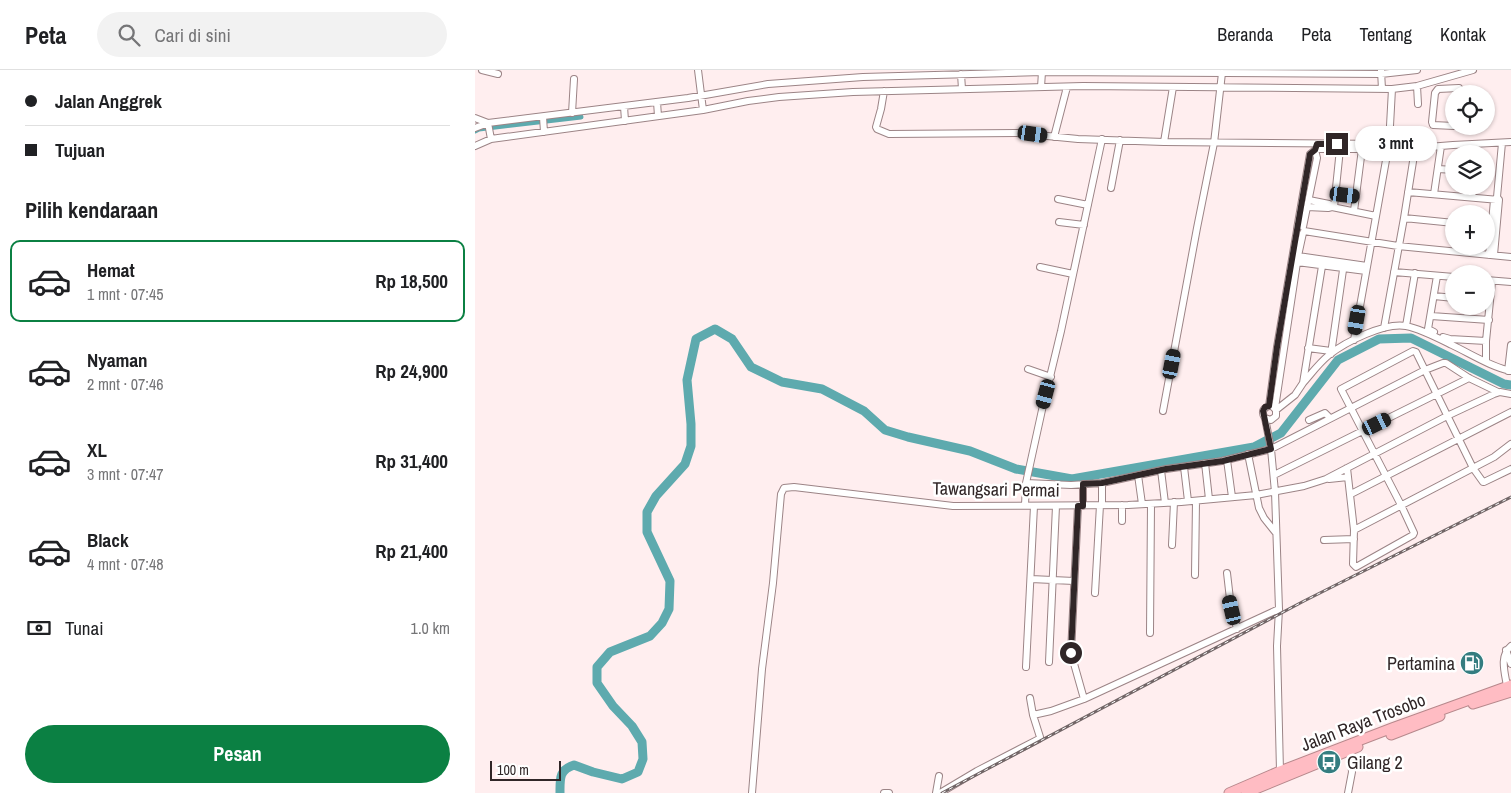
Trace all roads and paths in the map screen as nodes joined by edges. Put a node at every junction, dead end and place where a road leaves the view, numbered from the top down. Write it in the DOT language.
graph roads {
  1 [pos="482,70"];
  2 [pos="698,70"];
  3 [pos="1417,70"];
  4 [pos="1473,70"];
  5 [pos="1042,73"];
  6 [pos="1084,73"];
  7 [pos="1130,73"];
  8 [pos="1381,73"];
  9 [pos="497,74"];
  10 [pos="1222,74"];
  11 [pos="1459,74"];
  12 [pos="961,75"];
  13 [pos="853,78"];
  14 [pos="574,79"];
  15 [pos="1083,85"];
  16 [pos="1129,85"];
  17 [pos="1459,85"];
  18 [pos="1041,86"];
  19 [pos="1221,86"];
  20 [pos="1417,86"];
  21 [pos="1067,87"];
  22 [pos="1173,87"];
  23 [pos="961,88"];
  24 [pos="1382,88"];
  25 [pos="1391,90"];
  26 [pos="1445,90"];
  27 [pos="853,91"];
  28 [pos="884,91"];
  29 [pos="701,96"];
  30 [pos="657,103"];
  31 [pos="1418,104"];
  32 [pos="624,108"];
  33 [pos="703,108"];
  34 [pos="572,113"];
  35 [pos="658,116"];
  36 [pos="475,118"];
  37 [pos="543,118"];
  38 [pos="625,120"];
  39 [pos="488,125"];
  40 [pos="1445,126"];
  41 [pos="475,128"];
  42 [pos="544,131"];
  43 [pos="1054,137"];
  44 [pos="490,138"];
  45 [pos="1102,139"];
  46 [pos="1120,140"];
  47 [pos="1164,142"];
  48 [pos="1511,142"];
  49 [pos="1214,143"];
  50 [pos="1502,143"];
  51 [pos="1476,144"];
  52 [pos="475,146"];
  53 [pos="1441,146"];
  54 [pos="1316,148"];
  55 [pos="1362,149"];
  56 [pos="1340,150"];
  57 [pos="1438,169"];
  58 [pos="1445,169"];
  59 [pos="1111,188"];
  60 [pos="1303,188"];
  61 [pos="1311,189"];
  62 [pos="1408,192"];
  63 [pos="1334,194"];
  64 [pos="1434,194"];
  65 [pos="1356,197"];
  66 [pos="1472,197"];
  67 [pos="1058,199"];
  68 [pos="1496,199"];
  69 [pos="1308,204"];
  70 [pos="1088,206"];
  71 [pos="1495,206"];
  72 [pos="1333,207"];
  73 [pos="1354,212"];
  74 [pos="1376,216"];
  75 [pos="1404,218"];
  76 [pos="1059,222"];
  77 [pos="1445,222"];
  78 [pos="1084,225"];
  79 [pos="1301,230"];
  80 [pos="1372,242"];
  81 [pos="1399,246"];
  82 [pos="1445,250"];
  83 [pos="1492,255"];
  84 [pos="1511,257"];
  85 [pos="1298,259"];
  86 [pos="1322,263"];
  87 [pos="1344,266"];
  88 [pos="1040,267"];
  89 [pos="1366,269"];
  90 [pos="1394,272"];
  91 [pos="1415,273"];
  92 [pos="1073,274"];
  93 [pos="1437,276"];
  94 [pos="1445,276"];
  95 [pos="1495,281"];
  96 [pos="1511,282"];
  97 [pos="1289,291"];
  98 [pos="1434,296"];
  99 [pos="1445,297"];
  100 [pos="1489,315"];
  101 [pos="1431,316"];
  102 [pos="1489,320"];
  103 [pos="1406,326"];
  104 [pos="1384,328"];
  105 [pos="1354,340"];
  106 [pos="1486,340"];
  107 [pos="1511,345"];
  108 [pos="1308,348"];
  109 [pos="1331,352"];
  110 [pos="1486,361"];
  111 [pos="1028,369"];
  112 [pos="1425,370"];
  113 [pos="1510,371"];
  114 [pos="1051,377"];
  115 [pos="1469,378"];
  116 [pos="1303,383"];
  117 [pos="1498,392"];
  118 [pos="1436,394"];
  119 [pos="1511,394"];
  120 [pos="1273,408"];
  121 [pos="1350,408"];
  122 [pos="1163,411"];
  123 [pos="1511,412"];
  124 [pos="1447,416"];
  125 [pos="1265,418"];
  126 [pos="1274,418"];
  127 [pos="1330,418"];
  128 [pos="1309,420"];
  129 [pos="1267,430"];
  130 [pos="1362,431"];
  131 [pos="1458,439"];
  132 [pos="1511,444"];
  133 [pos="1271,447"];
  134 [pos="1248,454"];
  135 [pos="1374,454"];
  136 [pos="1227,460"];
  137 [pos="1205,463"];
  138 [pos="1184,467"];
  139 [pos="1347,468"];
  140 [pos="1473,468"];
  141 [pos="1511,469"];
  142 [pos="1161,470"];
  143 [pos="1138,475"];
  144 [pos="1274,475"];
  145 [pos="1348,477"];
  146 [pos="1385,477"];
  147 [pos="1325,479"];
  148 [pos="1027,481"];
  149 [pos="1102,483"];
  150 [pos="1083,484"];
  151 [pos="1275,492"];
  152 [pos="1256,494"];
  153 [pos="1351,494"];
  154 [pos="1232,497"];
  155 [pos="1209,499"];
  156 [pos="1196,500"];
  157 [pos="1188,501"];
  158 [pos="1174,502"];
  159 [pos="1165,503"];
  160 [pos="1142,504"];
  161 [pos="1151,504"];
  162 [pos="1025,505"];
  163 [pos="1122,505"];
  164 [pos="1401,505"];
  165 [pos="1034,506"];
  166 [pos="1057,506"];
  167 [pos="1080,506"];
  168 [pos="1101,506"];
  169 [pos="1122,521"];
  170 [pos="1354,530"];
  171 [pos="1276,533"];
  172 [pos="1354,539"];
  173 [pos="1324,540"];
  174 [pos="1172,545"];
  175 [pos="1227,573"];
  176 [pos="1195,575"];
  177 [pos="1031,579"];
  178 [pos="1053,580"];
  179 [pos="1074,581"];
  180 [pos="1095,594"];
  181 [pos="1279,609"];
  182 [pos="1237,629"];
  183 [pos="1150,633"];
  184 [pos="1509,648"];
  185 [pos="1049,662"];
  186 [pos="1511,664"];
  187 [pos="1026,667"];
  188 [pos="1510,688"];
  189 [pos="1030,698"];
  190 [pos="1085,699"];
  191 [pos="1033,715"];
  192 [pos="1350,750"];
  193 [pos="1280,771"];
  194 [pos="939,776"];
  195 [pos="752,793"];
  196 [pos="884,793"];
  197 [pos="889,793"];
  198 [pos="935,793"];
  199 [pos="940,793"];
  200 [pos="1229,793"];
  201 [pos="1247,793"];
  202 [pos="1349,793"];
  1 -- 9 [label="street"];
  2 -- 29 [label="street"];
  3 -- 8 [label="street"];
  4 -- 11 [label="street"];
  5 -- 6 [label="street"];
  5 -- 12 [label="street"];
  5 -- 18 [label="street"];
  6 -- 7 [label="street"];
  6 -- 15 [label="street"];
  7 -- 10 [label="street"];
  7 -- 16 [label="street"];
  8 -- 10 [label="street"];
  8 -- 24 [label="street"];
  10 -- 19 [label="street"];
  11 -- 17 [label="street"];
  11 -- 20 [label="street"];
  12 -- 13 [label="street"];
  12 -- 23 [label="street"];
  13 -- 27 [label="street"];
  13 -- 29 [label="street"];
  14 -- 34 [label="street"];
  15 -- 16 [label="street"];
  15 -- 21 [label="street"];
  16 -- 22 [label="street"];
  18 -- 21 [label="street"];
  18 -- 23 [label="street"];
  19 -- 22 [label="street"];
  19 -- 24 [label="street"];
  19 -- 49 [label="street"];
  20 -- 25 [label="street"];
  20 -- 31 [label="street"];
  21 -- 43 [label="street"];
  22 -- 47 [label="street"];
  23 -- 28 [label="street"];
  24 -- 25 [label="street"];
  25 -- 54 [label="street"];
  26 -- 40 [label="street"];
  27 -- 28 [label="street"];
  27 -- 33 [label="street"];
  28 -- 43 [label="street"];
  29 -- 30 [label="street"];
  29 -- 33 [label="street"];
  30 -- 32 [label="street"];
  30 -- 35 [label="street"];
  32 -- 34 [label="street"];
  32 -- 38 [label="street"];
  33 -- 35 [label="street"];
  34 -- 37 [label="street"];
  35 -- 38 [label="street"];
  36 -- 39 [label="street"];
  37 -- 39 [label="street"];
  37 -- 42 [label="street"];
  38 -- 42 [label="street"];
  39 -- 41 [label="street"];
  39 -- 44 [label="street"];
  42 -- 44 [label="street"];
  43 -- 45 [label="street"];
  44 -- 52 [label="street"];
  45 -- 46 [label="street"];
  45 -- 70 [label="street"];
  46 -- 47 [label="street"];
  46 -- 59 [label="street"];
  47 -- 49 [label="street"];
  48 -- 50 [label="street"];
  49 -- 54 [label="street"];
  49 -- 122 [label="street"];
  50 -- 51 [label="street"];
  50 -- 68 [label="street"];
  51 -- 53 [label="street"];
  53 -- 57 [label="street"];
  53 -- 62 [label="street"];
  54 -- 56 [label="street"];
  54 -- 60 [label="street"];
  54 -- 61 [label="street"];
  55 -- 56 [label="street"];
  55 -- 65 [label="street"];
  55 -- 74 [label="street"];
  56 -- 63 [label="street"];
  57 -- 58 [label="street"];
  57 -- 64 [label="street"];
  60 -- 61 [label="street"];
  60 -- 79 [label="street"];
  61 -- 69 [label="street"];
  62 -- 64 [label="street"];
  62 -- 75 [label="street"];
  63 -- 65 [label="street"];
  63 -- 72 [label="street"];
  64 -- 66 [label="street"];
  65 -- 73 [label="street"];
  66 -- 68 [label="street"];
  67 -- 70 [label="street"];
  68 -- 71 [label="street"];
  69 -- 72 [label="street"];
  69 -- 79 [label="street"];
  70 -- 78 [label="street"];
  72 -- 73 [label="street"];
  73 -- 74 [label="street"];
  74 -- 80 [label="street"];
  75 -- 77 [label="street"];
  75 -- 81 [label="street"];
  76 -- 78 [label="street"];
  78 -- 92 [label="street"];
  79 -- 80 [label="street"];
  79 -- 85 [label="street"];
  79 -- 97 [label="street"];
  80 -- 81 [label="street"];
  80 -- 89 [label="street"];
  81 -- 82 [label="street"];
  81 -- 90 [label="street"];
  83 -- 84 [label="street"];
  85 -- 86 [label="street"];
  85 -- 97 [label="street"];
  86 -- 87 [label="street"];
  86 -- 108 [label="street"];
  87 -- 89 [label="street"];
  87 -- 109 [label="street"];
  88 -- 92 [label="street"];
  89 -- 105 [label="street"];
  90 -- 91 [label="street"];
  90 -- 104 [label="street"];
  91 -- 93 [label="street"];
  91 -- 103 [label="street"];
  92 -- 114 [label="street"];
  93 -- 94 [label="street"];
  93 -- 98 [label="street"];
  95 -- 96 [label="street"];
  97 -- 120 [label="street"];
  98 -- 99 [label="street"];
  98 -- 101 [label="street"];
  100 -- 102 [label="street"];
  101 -- 102 [label="street"];
  101 -- 106 [label="street"];
  102 -- 106 [label="street"];
  103 -- 104 [label="street"];
  103 -- 110 [label="street"];
  104 -- 105 [label="street"];
  105 -- 109 [label="street"];
  106 -- 110 [label="street"];
  107 -- 113 [label="street"];
  108 -- 109 [label="street"];
  108 -- 116 [label="street"];
  109 -- 116 [label="street"];
  110 -- 113 [label="street"];
  111 -- 114 [label="street"];
  112 -- 115 [label="street"];
  112 -- 118 [label="street"];
  112 -- 121 [label="street"];
  112 -- 121 [label="street"];
  114 -- 148 [label="street"];
  115 -- 117 [label="street"];
  115 -- 118 [label="street"];
  116 -- 120 [label="street"];
  117 -- 119 [label="street"];
  117 -- 124 [label="street"];
  118 -- 124 [label="street"];
  118 -- 130 [label="street"];
  120 -- 125 [label="street"];
  120 -- 126 [label="street"];
  121 -- 127 [label="street"];
  121 -- 130 [label="street"];
  123 -- 131 [label="street"];
  124 -- 131 [label="street"];
  124 -- 135 [label="street"];
  125 -- 126 [label="street"];
  125 -- 129 [label="street"];
  126 -- 129 [label="street"];
  127 -- 128 [label="street"];
  127 -- 133 [label="street"];
  129 -- 133 [label="street"];
  130 -- 135 [label="street"];
  130 -- 144 [label="street"];
  131 -- 140 [label="street"];
  131 -- 146 [label="street"];
  132 -- 140 [label="street"];
  133 -- 134 [label="street"];
  133 -- 144 [label="street"];
  134 -- 136 [label="street"];
  134 -- 152 [label="street"];
  135 -- 139 [label="street"];
  135 -- 146 [label="street"];
  136 -- 137 [label="street"];
  136 -- 154 [label="street"];
  137 -- 138 [label="street"];
  137 -- 155 [label="street"];
  138 -- 142 [label="street"];
  138 -- 157 [label="street"];
  139 -- 145 [label="street"];
  139 -- 147 [label="street"];
  140 -- 141 [label="street"];
  140 -- 164 [label="street"];
  142 -- 143 [label="street"];
  142 -- 159 [label="street"];
  143 -- 149 [label="street"];
  143 -- 160 [label="street"];
  144 -- 151 [label="street"];
  145 -- 147 [label="street"];
  145 -- 153 [label="street"];
  146 -- 153 [label="street"];
  146 -- 164 [label="street"];
  147 -- 151 [label="street, Tawangsari Permai"];
  148 -- 150 [label="street"];
  148 -- 162 [label="street"];
  149 -- 150 [label="street"];
  149 -- 168 [label="street"];
  150 -- 167 [label="street"];
  151 -- 152 [label="street, Tawangsari Permai"];
  151 -- 171 [label="street"];
  152 -- 154 [label="street, Tawangsari Permai"];
  152 -- 171 [label="street"];
  153 -- 170 [label="street"];
  154 -- 155 [label="street, Tawangsari Permai"];
  155 -- 156 [label="street, Tawangsari Permai"];
  156 -- 157 [label="street, Tawangsari Permai"];
  156 -- 176 [label="street"];
  157 -- 158 [label="street, Tawangsari Permai"];
  158 -- 159 [label="street, Tawangsari Permai"];
  158 -- 174 [label="street"];
  159 -- 161 [label="street, Tawangsari Permai"];
  160 -- 161 [label="street, Tawangsari Permai"];
  160 -- 163 [label="street, Tawangsari Permai"];
  161 -- 183 [label="street"];
  162 -- 165 [label="street, Tawangsari Permai"];
  162 -- 195 [label="street, Tawangsari Permai"];
  163 -- 168 [label="street, Tawangsari Permai"];
  163 -- 169 [label="street"];
  164 -- 170 [label="street"];
  164 -- 172 [label="street"];
  165 -- 166 [label="street, Tawangsari Permai"];
  165 -- 177 [label="street"];
  166 -- 167 [label="street, Tawangsari Permai"];
  166 -- 178 [label="street"];
  167 -- 168 [label="street, Tawangsari Permai"];
  167 -- 179 [label="street"];
  168 -- 180 [label="street"];
  170 -- 172 [label="street"];
  171 -- 181 [label="street"];
  172 -- 173 [label="street"];
  175 -- 182 [label="street"];
  177 -- 178 [label="street"];
  177 -- 187 [label="street"];
  178 -- 179 [label="street"];
  178 -- 185 [label="street"];
  179 -- 190 [label="street"];
  181 -- 182 [label="street"];
  181 -- 193 [label="street"];
  182 -- 190 [label="street"];
  184 -- 186 [label="street"];
  184 -- 188 [label="street"];
  188 -- 192 [label="highway, Jalan Raya Trosobo"];
  188 -- 193 [label="highway, Jalan Raya Trosobo"];
  189 -- 191 [label="street"];
  190 -- 191 [label="street"];
  191 -- 199 [label="street"];
  192 -- 201 [label="highway, Jalan Raya Trosobo"];
  192 -- 202 [label="street"];
  193 -- 200 [label="highway, Jalan Raya Trosobo"];
  194 -- 198 [label="street"];
  196 -- 197 [label="street"];
}
